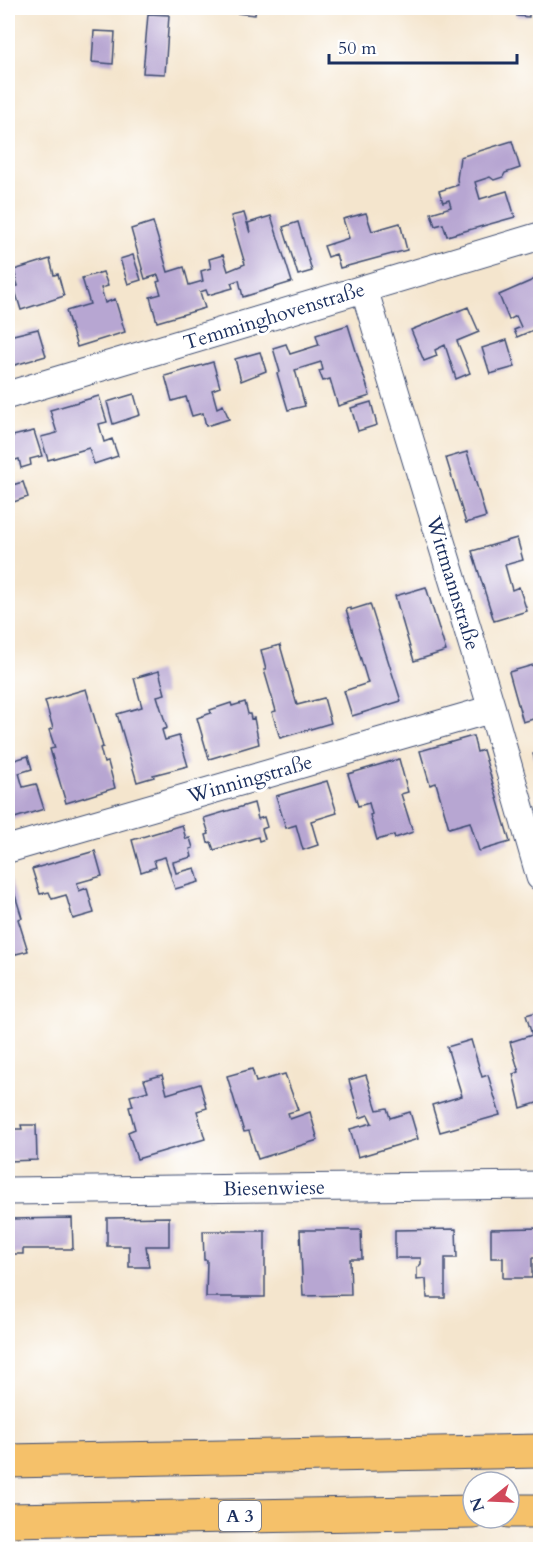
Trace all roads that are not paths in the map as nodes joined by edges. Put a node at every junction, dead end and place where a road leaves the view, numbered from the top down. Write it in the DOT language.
graph roads {
  1 [pos="540,236"];
  2 [pos="364,289"];
  3 [pos="8,395"];
  4 [pos="492,709"];
  5 [pos="8,849"];
  6 [pos="540,878"];
  7 [pos="540,1185"];
  8 [pos="8,1191"];
  9 [pos="540,1451"];
  10 [pos="8,1461"];
  11 [pos="521,1511"];
  12 [pos="540,1511"];
  13 [pos="461,1512"];
  14 [pos="8,1520"];
  1 -- 2 [label="street, Temminghovenstraße"];
  2 -- 3 [label="street, Temminghovenstraße"];
  2 -- 4 [label="street, Wittmannstraße"];
  4 -- 5 [label="street, Winningstraße"];
  4 -- 6 [label="street, Wittmannstraße"];
  7 -- 8 [label="street, Biesenwiese"];
  9 -- 10 [label="highway"];
  11 -- 12 [label="highway"];
  13 -- 14 [label="highway, A 3"];
}
